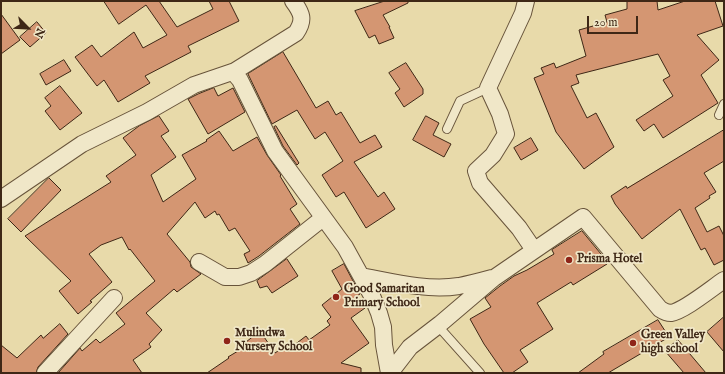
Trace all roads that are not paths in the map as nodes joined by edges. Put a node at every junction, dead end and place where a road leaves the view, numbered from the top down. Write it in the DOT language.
graph roads {
  1 [pos="293,1"];
  2 [pos="526,1"];
  3 [pos="235,71"];
  4 [pos="488,88"];
  5 [pos="724,104"];
  6 [pos="719,115"];
  7 [pos="447,130"];
  8 [pos="1,199"];
  9 [pos="323,218"];
  10 [pos="534,250"];
  11 [pos="199,262"];
  12 [pos="361,276"];
  13 [pos="494,278"];
  14 [pos="724,280"];
  15 [pos="114,298"];
  16 [pos="438,326"];
  17 [pos="45,373"];
  18 [pos="390,373"];
  19 [pos="480,373"];
  1 -- 3 [label="street"];
  2 -- 4 [label="street"];
  3 -- 8 [label="street"];
  3 -- 9 [label="street"];
  4 -- 7 [label="lane"];
  4 -- 10 [label="street"];
  5 -- 6 [label="lane"];
  9 -- 11 [label="street"];
  9 -- 12 [label="street"];
  10 -- 13 [label="street"];
  10 -- 14 [label="street"];
  12 -- 13 [label="street"];
  12 -- 18 [label="street"];
  13 -- 16 [label="street"];
  15 -- 17 [label="street"];
  16 -- 18 [label="street"];
  16 -- 19 [label="lane"];
}
